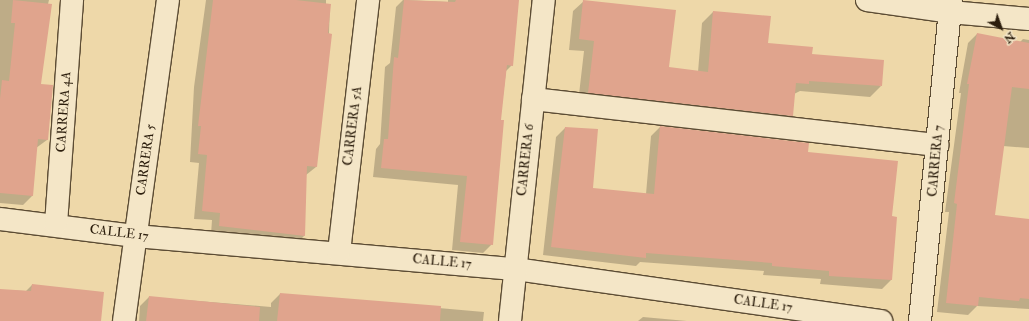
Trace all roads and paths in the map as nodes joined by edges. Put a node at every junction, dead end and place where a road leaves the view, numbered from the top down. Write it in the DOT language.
graph roads {
  1 [pos="72,0"];
  2 [pos="168,0"];
  3 [pos="368,0"];
  4 [pos="544,0"];
  5 [pos="867,0"];
  6 [pos="950,6"];
  7 [pos="1029,19"];
  8 [pos="533,99"];
  9 [pos="937,145"];
  10 [pos="0,219"];
  11 [pos="56,224"];
  12 [pos="135,236"];
  13 [pos="339,252"];
  14 [pos="515,269"];
  15 [pos="124,321"];
  16 [pos="510,321"];
  17 [pos="881,321"];
  18 [pos="920,321"];
  1 -- 11 [label="street, CARRERA 4A"];
  2 -- 12 [label="street, CARRERA 5"];
  3 -- 13 [label="street, CARRERA 5A"];
  4 -- 8 [label="street, CARRERA 6"];
  5 -- 6 [label="street"];
  6 -- 7 [label="street"];
  6 -- 9 [label="street, CARRERA 7"];
  8 -- 9 [label="street"];
  8 -- 14 [label="street, CARRERA 6"];
  9 -- 18 [label="street, CARRERA 7"];
  10 -- 11 [label="street, CALLE 17"];
  11 -- 12 [label="street, CALLE 17"];
  12 -- 13 [label="street, CALLE 17"];
  12 -- 15 [label="street, CARRERA 5"];
  13 -- 14 [label="street, CALLE 17"];
  14 -- 16 [label="street, CARRERA 6"];
  14 -- 17 [label="street, CALLE 17"];
}
